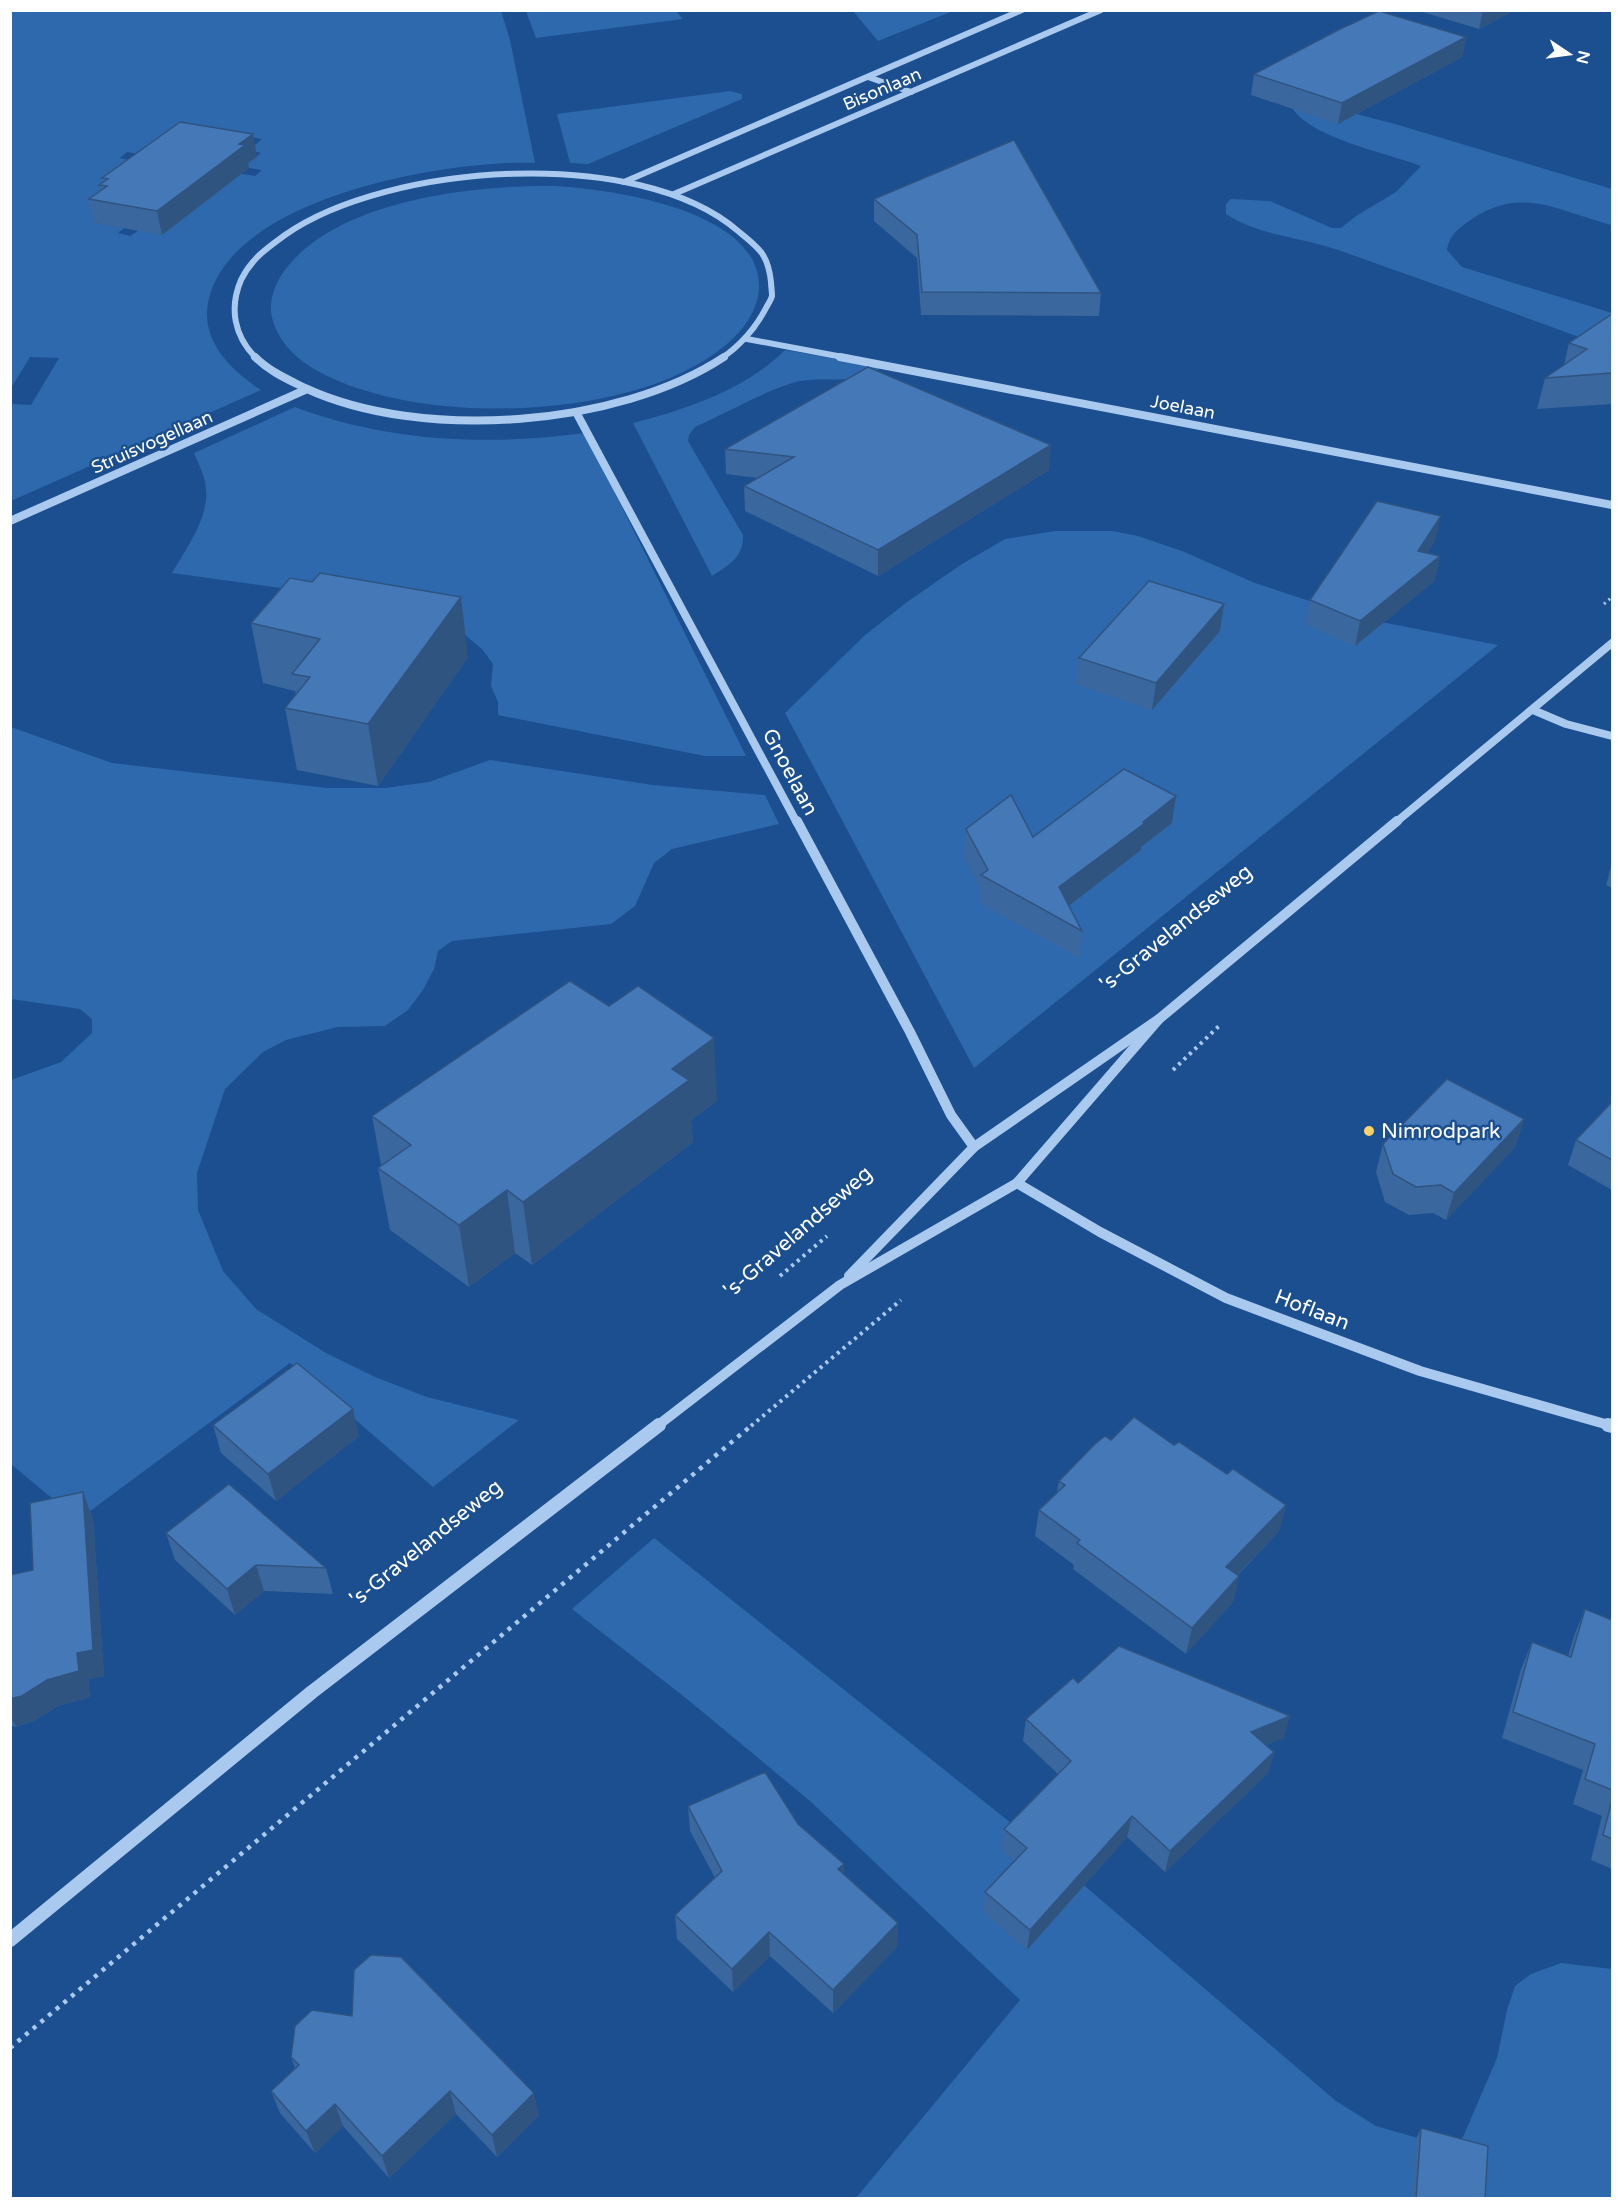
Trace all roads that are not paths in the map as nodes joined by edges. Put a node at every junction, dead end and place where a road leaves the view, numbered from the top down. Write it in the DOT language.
graph roads {
  1 [pos="1022,10"];
  2 [pos="1101,10"];
  3 [pos="868,77"];
  4 [pos="911,92"];
  5 [pos="624,182"];
  6 [pos="674,194"];
  7 [pos="747,339"];
  8 [pos="306,390"];
  9 [pos="576,412"];
  10 [pos="1612,505"];
  11 [pos="10,521"];
  12 [pos="1612,643"];
  13 [pos="1533,710"];
  14 [pos="1612,736"];
  15 [pos="1159,1019"];
  16 [pos="974,1147"];
  17 [pos="1017,1184"];
  18 [pos="840,1285"];
  19 [pos="1612,1426"];
  20 [pos="10,1941"];
  1 -- 3 [label="street"];
  2 -- 4 [label="street, Bisonlaan"];
  3 -- 4 [label="street"];
  3 -- 5 [label="street"];
  4 -- 6 [label="street, Bisonlaan"];
  5 -- 6 [label="street"];
  5 -- 8 [label="street"];
  6 -- 7 [label="street"];
  7 -- 9 [label="street"];
  7 -- 10 [label="street, Joelaan"];
  8 -- 9 [label="street"];
  8 -- 11 [label="street, Struisvogellaan"];
  9 -- 16 [label="street, Gnoelaan"];
  12 -- 13 [label="street"];
  13 -- 14 [label="street"];
  13 -- 15 [label="street"];
  15 -- 16 [label="street"];
  15 -- 17 [label="street"];
  16 -- 18 [label="street"];
  17 -- 18 [label="street"];
  17 -- 19 [label="street, Hoflaan"];
  18 -- 20 [label="street"];
}
